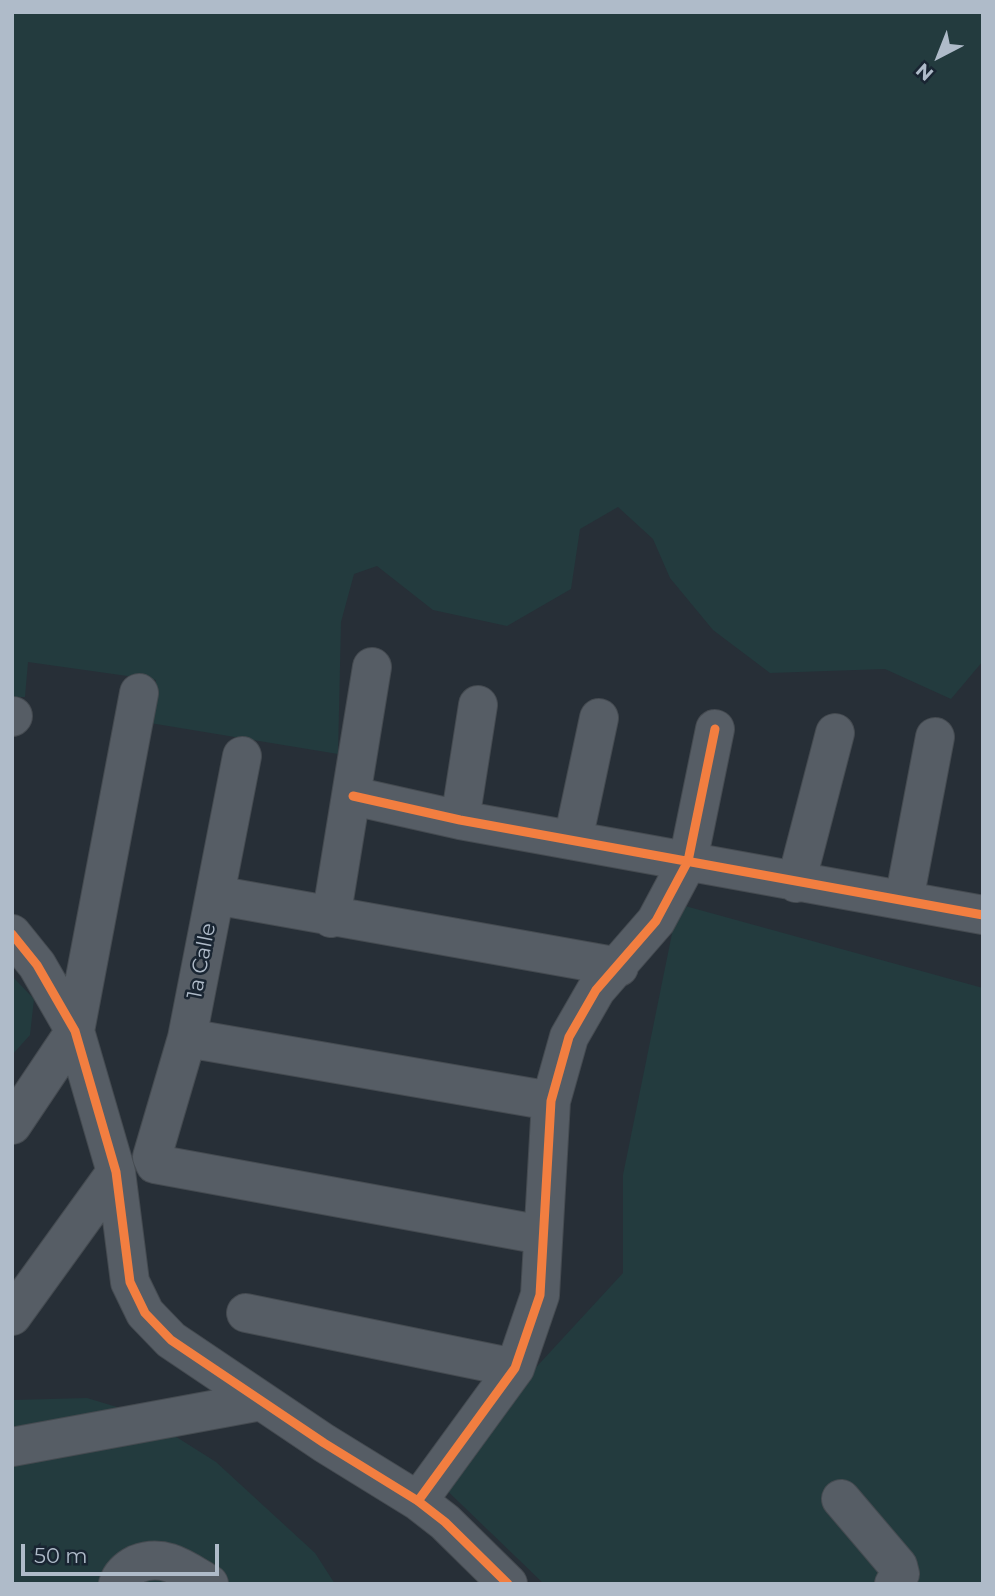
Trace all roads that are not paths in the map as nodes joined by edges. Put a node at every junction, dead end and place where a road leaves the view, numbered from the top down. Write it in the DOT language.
graph roads {
  1 [pos="372,667"];
  2 [pos="139,693"];
  3 [pos="478,705"];
  4 [pos="599,718"];
  5 [pos="715,729"];
  6 [pos="835,733"];
  7 [pos="935,737"];
  8 [pos="242,756"];
  9 [pos="353,796"];
  10 [pos="460,820"];
  11 [pos="573,840"];
  12 [pos="688,861"];
  13 [pos="796,883"];
  14 [pos="215,895"];
  15 [pos="904,900"];
  16 [pos="983,915"];
  17 [pos="331,918"];
  18 [pos="12,934"];
  19 [pos="619,967"];
  20 [pos="75,1031"];
  21 [pos="187,1038"];
  22 [pos="551,1101"];
  23 [pos="12,1125"];
  24 [pos="116,1172"];
  25 [pos="542,1235"];
  26 [pos="16,1301"];
  27 [pos="246,1313"];
  28 [pos="515,1368"];
  29 [pos="261,1401"];
  30 [pos="12,1447"];
  31 [pos="841,1499"];
  32 [pos="418,1501"];
  33 [pos="118,1584"];
  34 [pos="209,1584"];
  35 [pos="508,1584"];
  36 [pos="894,1584"];
  1 -- 9 [label="street"];
  2 -- 20 [label="street"];
  3 -- 10 [label="street"];
  4 -- 11 [label="street"];
  5 -- 12 [label="street"];
  6 -- 13 [label="street"];
  7 -- 15 [label="street"];
  8 -- 14 [label="street, 1a Calle"];
  9 -- 10 [label="street"];
  9 -- 17 [label="street"];
  10 -- 11 [label="street"];
  11 -- 12 [label="street"];
  12 -- 13 [label="street"];
  12 -- 19 [label="street"];
  13 -- 15 [label="street"];
  14 -- 17 [label="street"];
  14 -- 21 [label="street, 1a Calle"];
  15 -- 16 [label="street"];
  17 -- 19 [label="street"];
  18 -- 20 [label="street"];
  19 -- 22 [label="street"];
  20 -- 23 [label="street"];
  20 -- 24 [label="street"];
  21 -- 22 [label="street"];
  21 -- 25 [label="street, 1a Calle"];
  22 -- 25 [label="street"];
  24 -- 26 [label="street"];
  24 -- 29 [label="street"];
  25 -- 28 [label="street"];
  27 -- 28 [label="street"];
  28 -- 32 [label="street"];
  29 -- 30 [label="street"];
  29 -- 32 [label="street"];
  31 -- 36 [label="street"];
  32 -- 35 [label="street"];
  33 -- 34 [label="street"];
}
